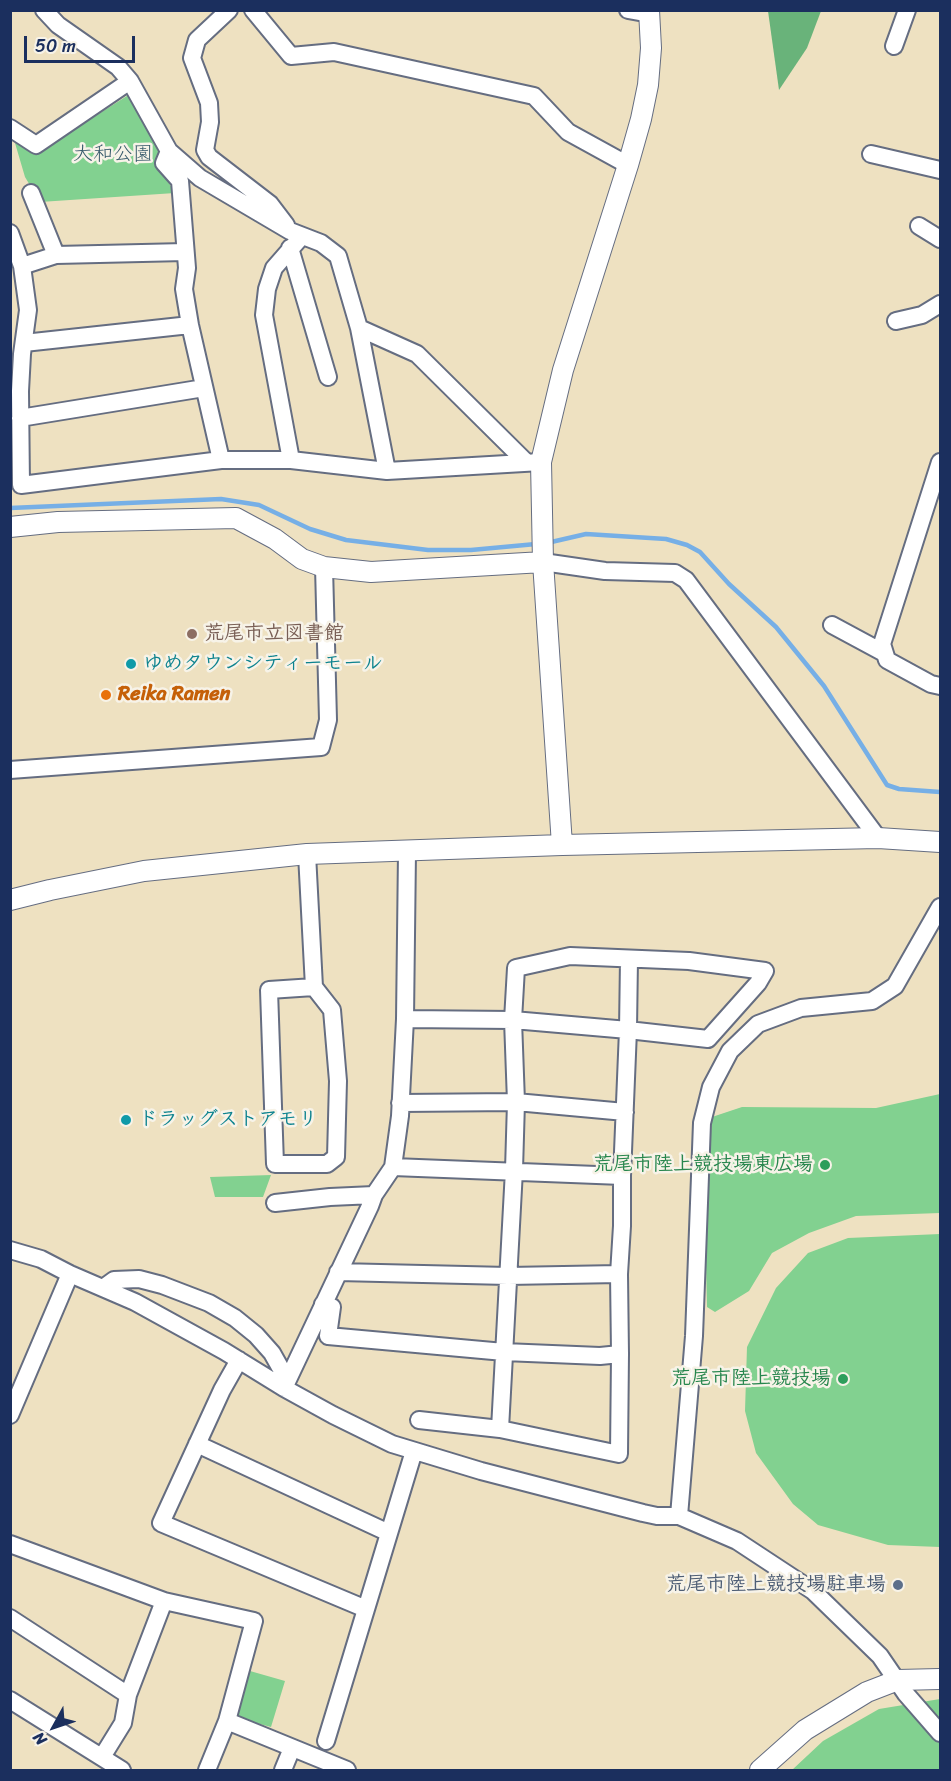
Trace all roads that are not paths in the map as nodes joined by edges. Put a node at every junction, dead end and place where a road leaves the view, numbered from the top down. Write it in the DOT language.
graph roads {
  1 [pos="44,10"];
  2 [pos="229,10"];
  3 [pos="253,10"];
  4 [pos="628,10"];
  5 [pos="907,10"];
  6 [pos="650,12"];
  7 [pos="894,46"];
  8 [pos="130,81"];
  9 [pos="10,128"];
  10 [pos="169,151"];
  11 [pos="871,154"];
  12 [pos="628,165"];
  13 [pos="940,170"];
  14 [pos="31,193"];
  15 [pos="919,226"];
  16 [pos="10,233"];
  17 [pos="296,233"];
  18 [pos="940,239"];
  19 [pos="290,248"];
  20 [pos="185,252"];
  21 [pos="56,255"];
  22 [pos="22,266"];
  23 [pos="940,304"];
  24 [pos="896,321"];
  25 [pos="190,325"];
  26 [pos="359,328"];
  27 [pos="19,350"];
  28 [pos="328,377"];
  29 [pos="204,388"];
  30 [pos="20,418"];
  31 [pos="15,444"];
  32 [pos="221,460"];
  33 [pos="291,460"];
  34 [pos="940,462"];
  35 [pos="534,463"];
  36 [pos="387,471"];
  37 [pos="10,526"];
  38 [pos="543,560"];
  39 [pos="324,567"];
  40 [pos="832,625"];
  41 [pos="884,653"];
  42 [pos="940,686"];
  43 [pos="10,770"];
  44 [pos="878,838"];
  45 [pos="940,842"];
  46 [pos="562,845"];
  47 [pos="407,852"];
  48 [pos="308,854"];
  49 [pos="10,900"];
  50 [pos="940,907"];
  51 [pos="629,959"];
  52 [pos="314,987"];
  53 [pos="405,1019"];
  54 [pos="513,1020"];
  55 [pos="628,1030"];
  56 [pos="400,1102"];
  57 [pos="516,1102"];
  58 [pos="625,1112"];
  59 [pos="393,1167"];
  60 [pos="514,1170"];
  61 [pos="622,1176"];
  62 [pos="374,1194"];
  63 [pos="275,1203"];
  64 [pos="10,1250"];
  65 [pos="338,1272"];
  66 [pos="70,1274"];
  67 [pos="618,1274"];
  68 [pos="508,1276"];
  69 [pos="103,1288"];
  70 [pos="323,1304"];
  71 [pos="504,1352"];
  72 [pos="620,1354"];
  73 [pos="239,1360"];
  74 [pos="284,1388"];
  75 [pos="10,1415"];
  76 [pos="419,1420"];
  77 [pos="500,1429"];
  78 [pos="197,1444"];
  79 [pos="414,1451"];
  80 [pos="679,1516"];
  81 [pos="389,1533"];
  82 [pos="10,1544"];
  83 [pos="164,1601"];
  84 [pos="366,1608"];
  85 [pos="10,1618"];
  86 [pos="940,1679"];
  87 [pos="898,1680"];
  88 [pos="128,1695"];
  89 [pos="10,1700"];
  90 [pos="227,1721"];
  91 [pos="940,1733"];
  92 [pos="326,1742"];
  93 [pos="292,1748"];
  94 [pos="102,1757"];
  95 [pos="122,1770"];
  96 [pos="207,1770"];
  97 [pos="283,1770"];
  98 [pos="347,1770"];
  99 [pos="760,1770"];
  1 -- 8 [label="street"];
  2 -- 17 [label="street"];
  3 -- 12 [label="street"];
  4 -- 6 [label="street"];
  5 -- 7 [label="street"];
  6 -- 12 [label="street"];
  8 -- 9 [label="street"];
  8 -- 10 [label="street"];
  10 -- 17 [label="street"];
  10 -- 20 [label="street"];
  11 -- 13 [label="street"];
  12 -- 35 [label="street"];
  14 -- 21 [label="street"];
  15 -- 18 [label="street"];
  16 -- 22 [label="street"];
  17 -- 19 [label="street"];
  17 -- 26 [label="street"];
  19 -- 28 [label="street"];
  19 -- 33 [label="street"];
  20 -- 21 [label="street"];
  20 -- 25 [label="street"];
  21 -- 22 [label="street"];
  22 -- 27 [label="street"];
  23 -- 24 [label="street"];
  25 -- 27 [label="street"];
  25 -- 29 [label="street"];
  26 -- 35 [label="street"];
  26 -- 36 [label="street"];
  27 -- 30 [label="street"];
  29 -- 30 [label="street"];
  29 -- 32 [label="street"];
  30 -- 31 [label="street"];
  31 -- 32 [label="street"];
  32 -- 33 [label="street"];
  33 -- 36 [label="street"];
  34 -- 41 [label="street"];
  35 -- 36 [label="street"];
  35 -- 38 [label="street"];
  37 -- 39 [label="street"];
  38 -- 39 [label="street"];
  38 -- 44 [label="street"];
  38 -- 46 [label="street"];
  39 -- 43 [label="street"];
  40 -- 41 [label="street"];
  41 -- 42 [label="street"];
  44 -- 45 [label="street"];
  44 -- 46 [label="street"];
  46 -- 47 [label="street"];
  47 -- 48 [label="street"];
  47 -- 53 [label="street"];
  48 -- 49 [label="street"];
  48 -- 52 [label="street"];
  50 -- 80 [label="street"];
  51 -- 54 [label="street"];
  51 -- 55 [label="street"];
  51 -- 55 [label="street"];
  52 -- 52 [label="street"];
  53 -- 54 [label="street"];
  53 -- 56 [label="street"];
  54 -- 55 [label="street"];
  54 -- 57 [label="street"];
  55 -- 58 [label="street"];
  56 -- 57 [label="street"];
  56 -- 59 [label="street"];
  57 -- 58 [label="street"];
  57 -- 60 [label="street"];
  58 -- 61 [label="street"];
  59 -- 60 [label="street"];
  59 -- 62 [label="street"];
  60 -- 61 [label="street"];
  60 -- 68 [label="street"];
  61 -- 67 [label="street"];
  62 -- 63 [label="street"];
  62 -- 65 [label="street"];
  64 -- 66 [label="street"];
  65 -- 68 [label="street"];
  65 -- 70 [label="street"];
  66 -- 69 [label="street"];
  66 -- 75 [label="street"];
  67 -- 68 [label="street"];
  67 -- 72 [label="street"];
  68 -- 71 [label="street"];
  69 -- 73 [label="street"];
  69 -- 74 [label="street"];
  70 -- 71 [label="street"];
  70 -- 74 [label="street"];
  71 -- 72 [label="street"];
  71 -- 77 [label="street"];
  72 -- 77 [label="street"];
  73 -- 74 [label="street"];
  73 -- 78 [label="street"];
  74 -- 79 [label="street"];
  76 -- 77 [label="street"];
  78 -- 81 [label="street"];
  78 -- 84 [label="street"];
  79 -- 80 [label="street"];
  79 -- 81 [label="street"];
  80 -- 87 [label="street"];
  81 -- 84 [label="street"];
  82 -- 83 [label="street"];
  83 -- 88 [label="street"];
  83 -- 90 [label="street"];
  84 -- 92 [label="street"];
  85 -- 88 [label="street"];
  86 -- 87 [label="street"];
  87 -- 91 [label="street"];
  87 -- 99 [label="street"];
  88 -- 94 [label="street"];
  89 -- 94 [label="street"];
  90 -- 93 [label="street"];
  90 -- 96 [label="street"];
  93 -- 97 [label="street"];
  93 -- 98 [label="street"];
  94 -- 95 [label="street"];
}
